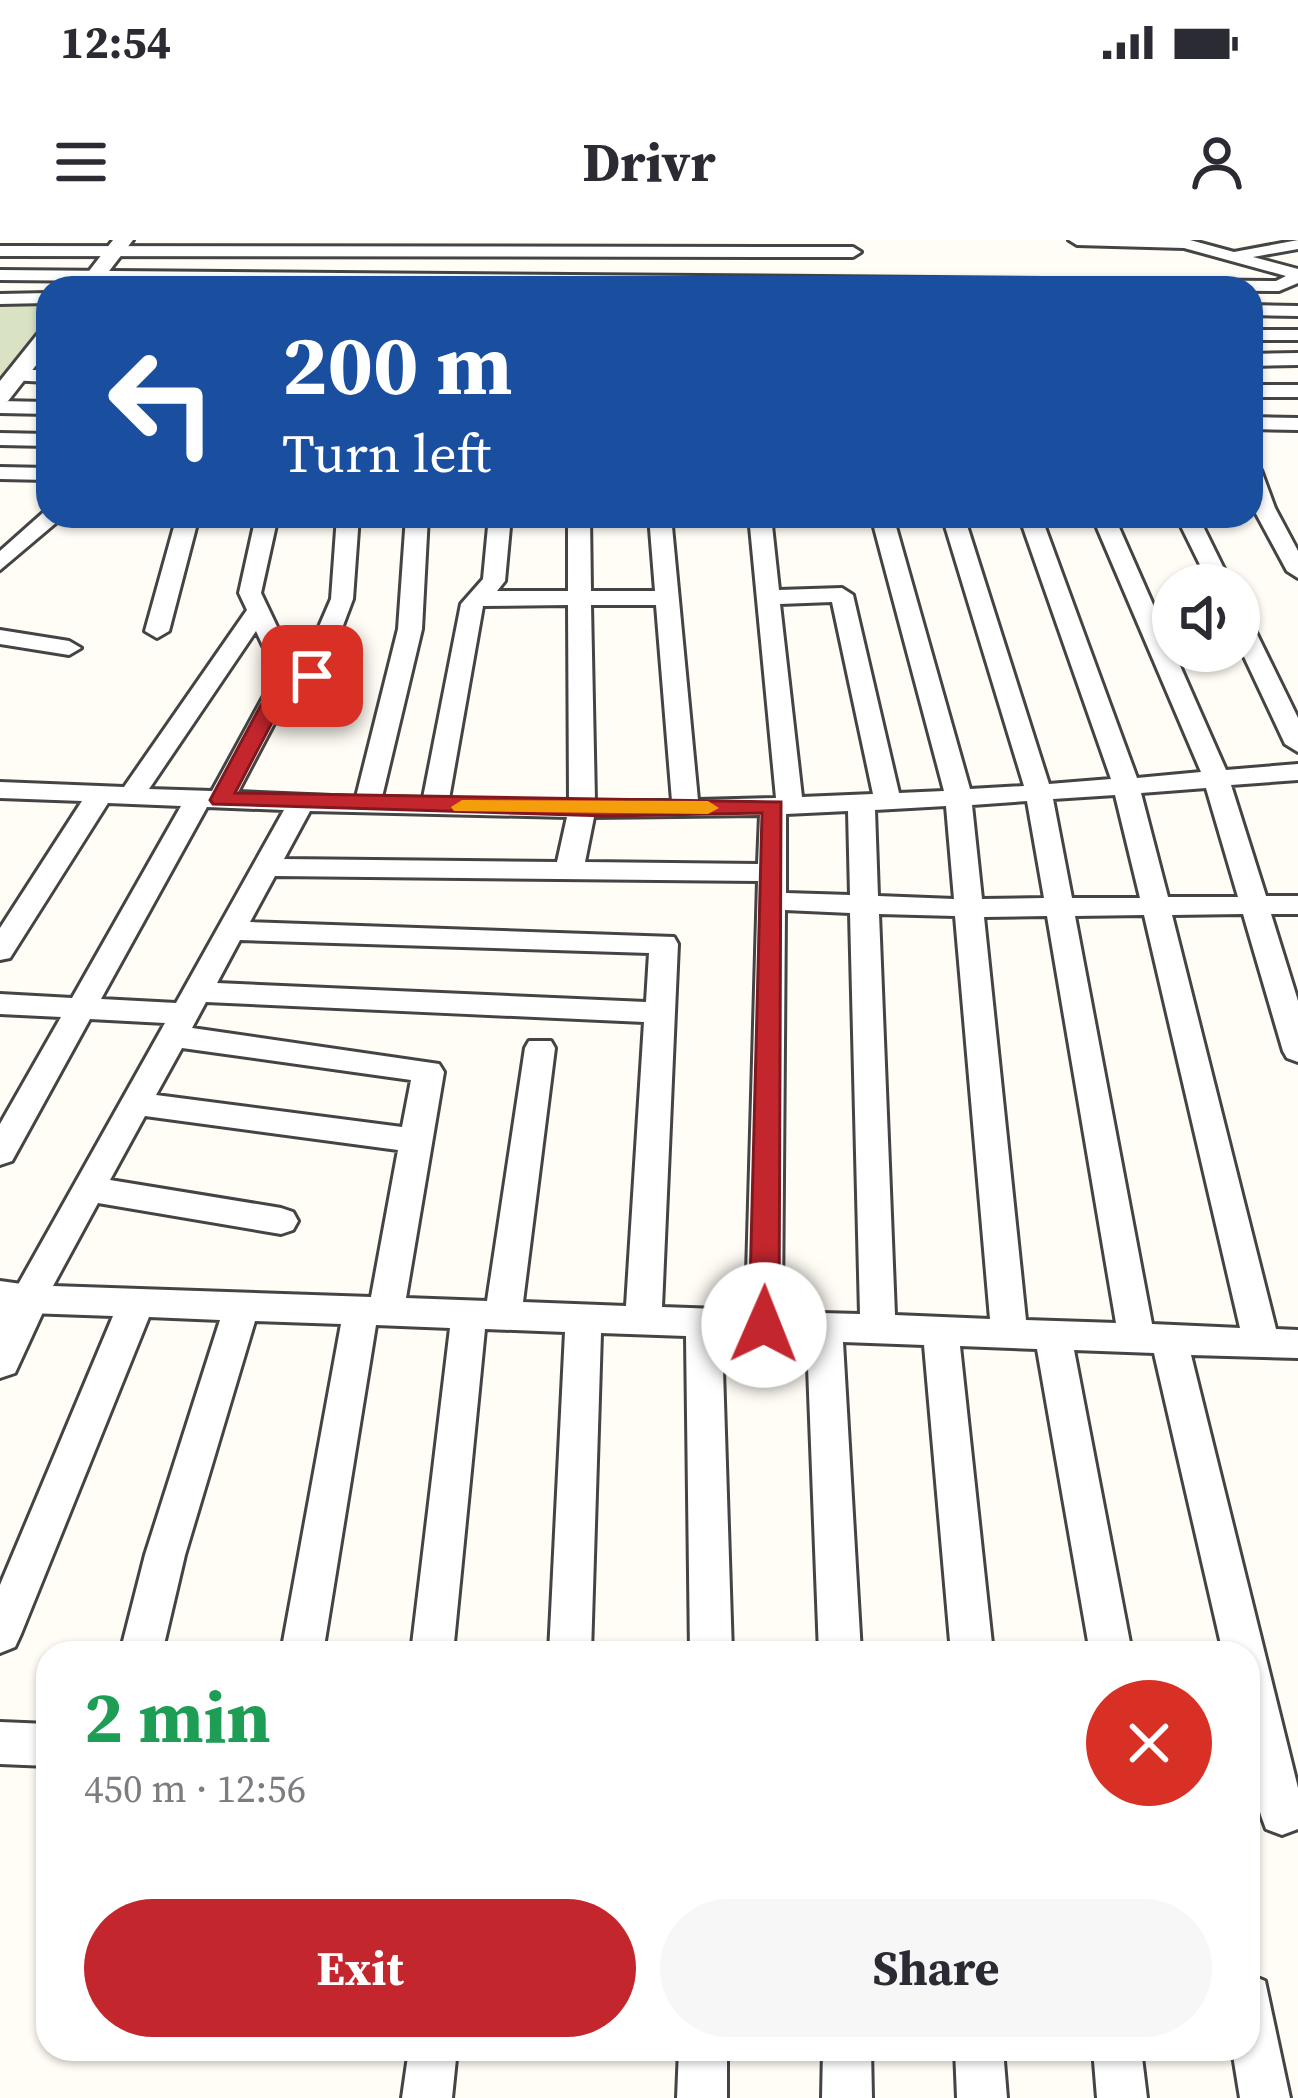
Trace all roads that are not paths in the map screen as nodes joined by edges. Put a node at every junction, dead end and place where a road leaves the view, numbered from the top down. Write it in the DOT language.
graph roads {
  1 [pos="1077,240"];
  2 [pos="1177,242"];
  3 [pos="1298,244"];
  4 [pos="120,245"];
  5 [pos="367,246"];
  6 [pos="0,251"];
  7 [pos="853,252"];
  8 [pos="1229,256"];
  9 [pos="0,275"];
  10 [pos="96,276"];
  11 [pos="1298,276"];
  12 [pos="36,277"];
  13 [pos="1263,286"];
  14 [pos="36,298"];
  15 [pos="0,299"];
  16 [pos="1263,310"];
  17 [pos="1298,310"];
  18 [pos="1263,334"];
  19 [pos="1298,335"];
  20 [pos="36,354"];
  21 [pos="1263,359"];
  22 [pos="1298,359"];
  23 [pos="16,376"];
  24 [pos="36,376"];
  25 [pos="1263,391"];
  26 [pos="1298,392"];
  27 [pos="0,396"];
  28 [pos="0,407"];
  29 [pos="36,407"];
  30 [pos="1263,423"];
  31 [pos="1298,424"];
  32 [pos="0,439"];
  33 [pos="36,440"];
  34 [pos="0,472"];
  35 [pos="36,474"];
  36 [pos="1263,508"];
  37 [pos="1298,508"];
  38 [pos="1263,516"];
  39 [pos="39,528"];
  40 [pos="185,528"];
  41 [pos="264,528"];
  42 [pos="347,528"];
  43 [pos="416,528"];
  44 [pos="499,528"];
  45 [pos="579,528"];
  46 [pos="661,528"];
  47 [pos="761,528"];
  48 [pos="885,528"];
  49 [pos="957,528"];
  50 [pos="1034,528"];
  51 [pos="1108,528"];
  52 [pos="1193,528"];
  53 [pos="0,563"];
  54 [pos="1211,564"];
  55 [pos="1298,571"];
  56 [pos="769,597"];
  57 [pos="478,598"];
  58 [pos="668,598"];
  59 [pos="580,599"];
  60 [pos="257,612"];
  61 [pos="157,631"];
  62 [pos="0,638"];
  63 [pos="69,648"];
  64 [pos="1260,665"];
  65 [pos="293,685"];
  66 [pos="1298,744"];
  67 [pos="1298,772"];
  68 [pos="1216,778"];
  69 [pos="1126,784"];
  70 [pos="0,790"];
  71 [pos="1038,790"];
  72 [pos="100,794"];
  73 [pos="958,795"];
  74 [pos="131,796"];
  75 [pos="210,799"];
  76 [pos="874,800"];
  77 [pos="301,803"];
  78 [pos="367,806"];
  79 [pos="435,806"];
  80 [pos="781,806"];
  81 [pos="582,808"];
  82 [pos="686,808"];
  83 [pos="266,866"];
  84 [pos="569,871"];
  85 [pos="772,887"];
  86 [pos="864,904"];
  87 [pos="1298,905"];
  88 [pos="1254,906"];
  89 [pos="1155,907"];
  90 [pos="968,908"];
  91 [pos="1059,908"];
  92 [pos="231,931"];
  93 [pos="0,951"];
  94 [pos="0,1004"];
  95 [pos="81,1008"];
  96 [pos="660,1012"];
  97 [pos="185,1014"];
  98 [pos="540,1048"];
  99 [pos="1298,1052"];
  100 [pos="136,1104"];
  101 [pos="3,1141"];
  102 [pos="416,1141"];
  103 [pos="89,1189"];
  104 [pos="280,1221"];
  105 [pos="14,1298"];
  106 [pos="137,1302"];
  107 [pos="242,1306"];
  108 [pos="373,1311"];
  109 [pos="486,1315"];
  110 [pos="584,1318"];
  111 [pos="643,1321"];
  112 [pos="704,1323"];
  113 [pos="764,1325"];
  114 [pos="824,1327"];
  115 [pos="878,1329"];
  116 [pos="941,1332"];
  117 [pos="1009,1334"];
  118 [pos="1053,1335"];
  119 [pos="1153,1339"];
  120 [pos="1289,1345"];
  121 [pos="0,1361"];
  122 [pos="0,1634"];
  123 [pos="144,1641"];
  124 [pos="304,1641"];
  125 [pos="434,1641"];
  126 [pos="571,1641"];
  127 [pos="711,1641"];
  128 [pos="839,1641"];
  129 [pos="971,1641"];
  130 [pos="1109,1641"];
  131 [pos="1241,1641"];
  132 [pos="1260,1731"];
  133 [pos="0,1743"];
  134 [pos="36,1744"];
  135 [pos="1276,1812"];
  136 [pos="432,2061"];
  137 [pos="704,2061"];
  138 [pos="847,2061"];
  139 [pos="980,2061"];
  140 [pos="1118,2061"];
  141 [pos="1259,2061"];
  142 [pos="427,2098"];
  143 [pos="702,2098"];
  144 [pos="847,2098"];
  145 [pos="982,2098"];
  146 [pos="1122,2098"];
  147 [pos="1265,2098"];
  1 -- 2 [label="street"];
  2 -- 8 [label="street"];
  3 -- 8 [label="street"];
  4 -- 5 [label="street"];
  4 -- 6 [label="street"];
  4 -- 10 [label="street"];
  5 -- 7 [label="street"];
  8 -- 11 [label="street"];
  9 -- 12 [label="street"];
  11 -- 13 [label="street"];
  14 -- 15 [label="street"];
  16 -- 17 [label="street"];
  18 -- 19 [label="street"];
  20 -- 23 [label="street"];
  21 -- 22 [label="street"];
  23 -- 24 [label="street"];
  23 -- 27 [label="street"];
  25 -- 26 [label="street"];
  28 -- 29 [label="street"];
  30 -- 31 [label="street"];
  32 -- 33 [label="street"];
  34 -- 35 [label="street"];
  36 -- 37 [label="street"];
  38 -- 55 [label="street"];
  39 -- 53 [label="street"];
  40 -- 61 [label="street"];
  41 -- 60 [label="street"];
  42 -- 65 [label="street"];
  43 -- 78 [label="street"];
  44 -- 57 [label="street"];
  45 -- 59 [label="street"];
  46 -- 58 [label="street"];
  47 -- 56 [label="street"];
  48 -- 73 [label="street"];
  49 -- 71 [label="street"];
  50 -- 69 [label="street"];
  51 -- 68 [label="street"];
  52 -- 54 [label="street"];
  56 -- 76 [label="street"];
  56 -- 80 [label="street"];
  57 -- 59 [label="street"];
  57 -- 79 [label="street"];
  58 -- 59 [label="street"];
  58 -- 82 [label="street"];
  59 -- 81 [label="street"];
  60 -- 65 [label="street"];
  60 -- 74 [label="street"];
  62 -- 63 [label="street"];
  64 -- 66 [label="street"];
  65 -- 75 [label="street"];
  67 -- 68 [label="street"];
  68 -- 69 [label="street"];
  68 -- 88 [label="street"];
  69 -- 71 [label="street"];
  69 -- 89 [label="street"];
  70 -- 72 [label="street"];
  71 -- 73 [label="street"];
  71 -- 91 [label="street"];
  72 -- 74 [label="street"];
  72 -- 93 [label="street"];
  73 -- 76 [label="street"];
  73 -- 90 [label="street"];
  74 -- 75 [label="street"];
  75 -- 77 [label="street"];
  75 -- 95 [label="street"];
  76 -- 80 [label="street"];
  76 -- 86 [label="street"];
  77 -- 78 [label="street"];
  77 -- 83 [label="street"];
  78 -- 79 [label="street"];
  79 -- 81 [label="street"];
  80 -- 82 [label="street"];
  80 -- 85 [label="street"];
  81 -- 82 [label="street"];
  81 -- 84 [label="street"];
  83 -- 84 [label="street"];
  83 -- 92 [label="street"];
  84 -- 85 [label="street"];
  85 -- 86 [label="street"];
  85 -- 113 [label="street"];
  86 -- 90 [label="street"];
  86 -- 115 [label="street"];
  87 -- 88 [label="street"];
  88 -- 89 [label="street"];
  88 -- 99 [label="street"];
  89 -- 91 [label="street"];
  89 -- 120 [label="street"];
  90 -- 91 [label="street"];
  90 -- 117 [label="street"];
  91 -- 119 [label="street"];
  92 -- 96 [label="street"];
  92 -- 97 [label="street"];
  94 -- 95 [label="street"];
  95 -- 97 [label="street"];
  95 -- 101 [label="street"];
  96 -- 97 [label="street"];
  96 -- 111 [label="street"];
  97 -- 100 [label="street"];
  97 -- 102 [label="street"];
  98 -- 109 [label="street"];
  100 -- 102 [label="street"];
  100 -- 103 [label="street"];
  102 -- 108 [label="street"];
  103 -- 104 [label="street"];
  103 -- 105 [label="street"];
  105 -- 106 [label="street"];
  105 -- 121 [label="street"];
  106 -- 107 [label="street"];
  106 -- 122 [label="street"];
  107 -- 108 [label="street"];
  107 -- 123 [label="street"];
  108 -- 109 [label="street"];
  108 -- 124 [label="street"];
  109 -- 110 [label="street"];
  109 -- 125 [label="street"];
  110 -- 111 [label="street"];
  110 -- 126 [label="street"];
  111 -- 112 [label="street"];
  112 -- 113 [label="street"];
  112 -- 127 [label="street"];
  113 -- 114 [label="street"];
  114 -- 115 [label="street"];
  114 -- 128 [label="street"];
  115 -- 116 [label="street"];
  116 -- 117 [label="street"];
  116 -- 129 [label="street"];
  117 -- 118 [label="street"];
  118 -- 119 [label="street"];
  118 -- 130 [label="street"];
  119 -- 120 [label="street"];
  119 -- 131 [label="street"];
  132 -- 135 [label="street"];
  133 -- 134 [label="street"];
  136 -- 142 [label="street"];
  137 -- 143 [label="street"];
  138 -- 144 [label="street"];
  139 -- 145 [label="street"];
  140 -- 146 [label="street"];
  141 -- 147 [label="street"];
}
